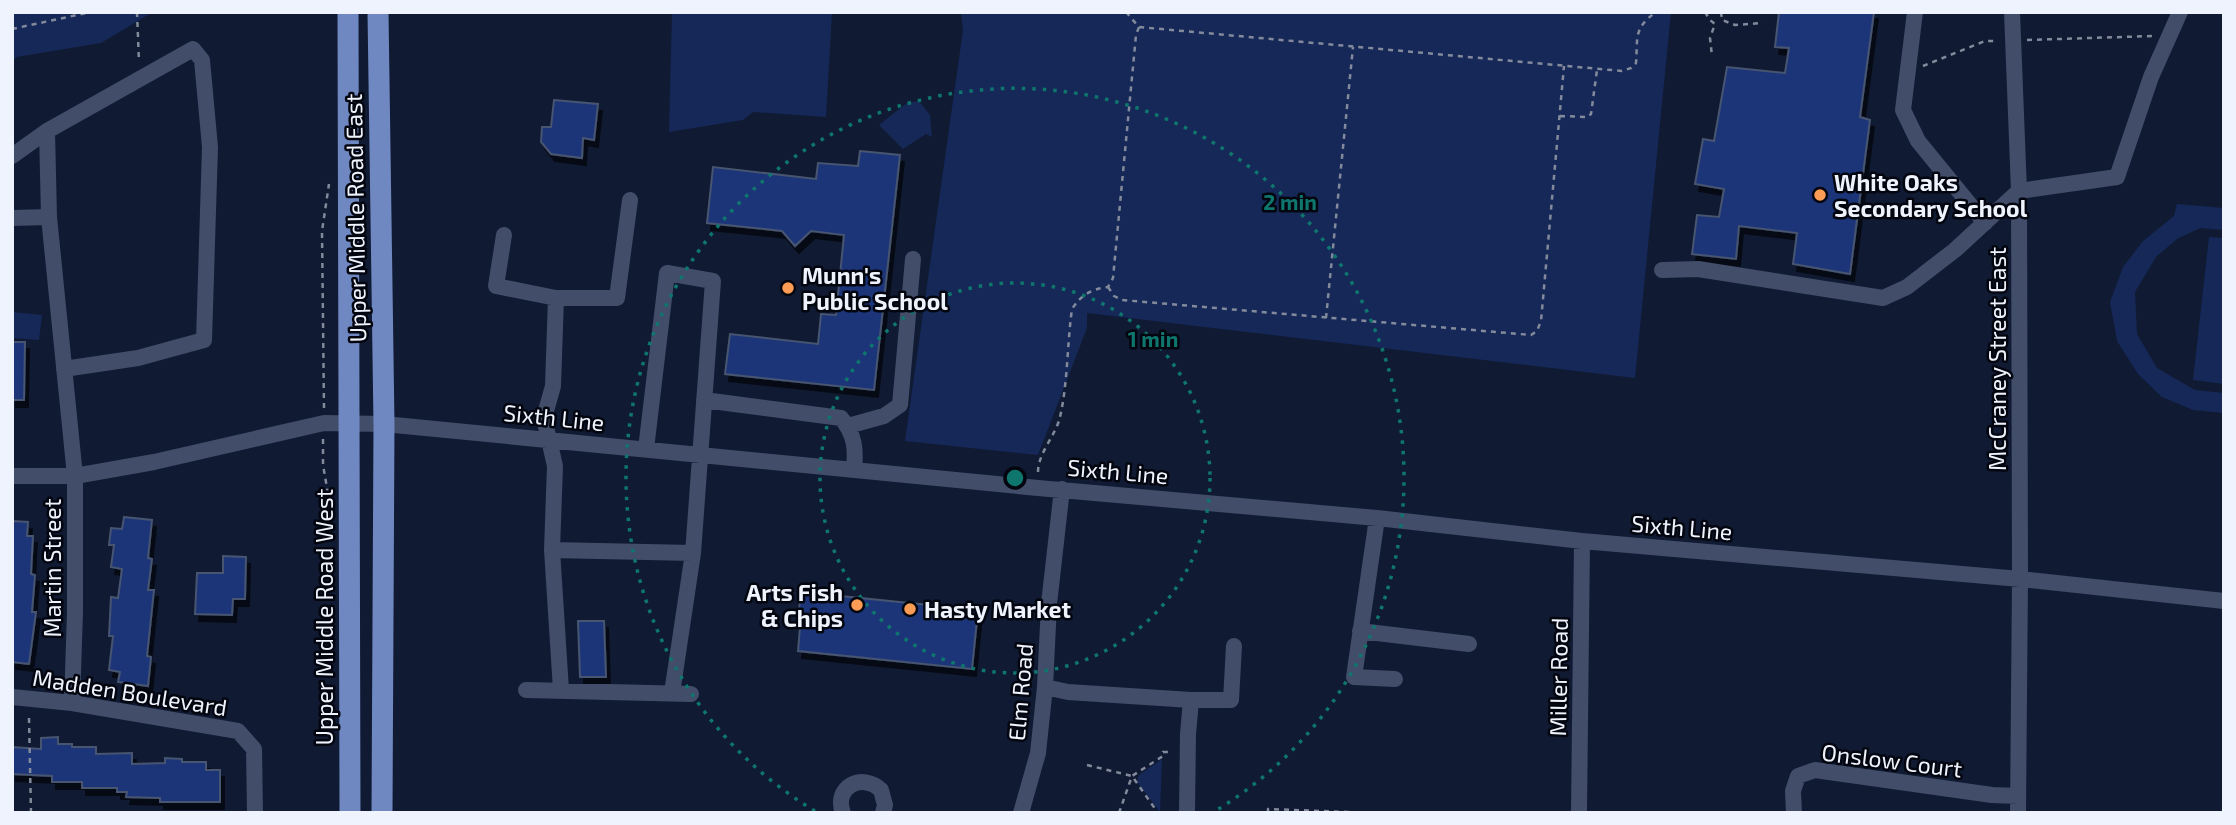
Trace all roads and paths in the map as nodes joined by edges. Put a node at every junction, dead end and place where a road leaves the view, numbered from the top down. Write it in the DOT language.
graph roads {
  1 [pos="91,12"];
  2 [pos="137,12"];
  3 [pos="348,12"];
  4 [pos="378,12"];
  5 [pos="1126,12"];
  6 [pos="1656,12"];
  7 [pos="1705,12"];
  8 [pos="1721,12"];
  9 [pos="1915,12"];
  10 [pos="2012,12"];
  11 [pos="2180,12"];
  12 [pos="1722,20"];
  13 [pos="1763,23"];
  14 [pos="1715,24"];
  15 [pos="1139,27"];
  16 [pos="12,29"];
  17 [pos="2170,36"];
  18 [pos="2012,40"];
  19 [pos="1353,47"];
  20 [pos="1712,56"];
  21 [pos="1564,66"];
  22 [pos="1597,69"];
  23 [pos="1908,73"];
  24 [pos="139,79"];
  25 [pos="1560,116"];
  26 [pos="47,131"];
  27 [pos="12,156"];
  28 [pos="2019,191"];
  29 [pos="630,200"];
  30 [pos="50,217"];
  31 [pos="12,218"];
  32 [pos="1985,223"];
  33 [pos="504,235"];
  34 [pos="913,259"];
  35 [pos="1662,270"];
  36 [pos="1108,287"];
  37 [pos="556,298"];
  38 [pos="1326,318"];
  39 [pos="64,369"];
  40 [pos="704,400"];
  41 [pos="350,422"];
  42 [pos="384,424"];
  43 [pos="848,426"];
  44 [pos="548,439"];
  45 [pos="646,449"];
  46 [pos="699,454"];
  47 [pos="854,470"];
  48 [pos="12,475"];
  49 [pos="75,476"];
  50 [pos="1038,488"];
  51 [pos="1062,489"];
  52 [pos="1377,518"];
  53 [pos="1582,541"];
  54 [pos="552,550"];
  55 [pos="693,553"];
  56 [pos="2020,579"];
  57 [pos="2224,601"];
  58 [pos="1360,631"];
  59 [pos="1469,644"];
  60 [pos="1234,646"];
  61 [pos="1395,680"];
  62 [pos="1045,687"];
  63 [pos="526,690"];
  64 [pos="561,690"];
  65 [pos="672,693"];
  66 [pos="691,694"];
  67 [pos="12,697"];
  68 [pos="1191,700"];
  69 [pos="72,703"];
  70 [pos="29,718"];
  71 [pos="1188,753"];
  72 [pos="1087,765"];
  73 [pos="1132,776"];
  74 [pos="2018,796"];
  75 [pos="887,810"];
  76 [pos="31,813"];
  77 [pos="255,813"];
  78 [pos="350,813"];
  79 [pos="382,813"];
  80 [pos="843,813"];
  81 [pos="1021,813"];
  82 [pos="1119,813"];
  83 [pos="1158,813"];
  84 [pos="1187,813"];
  85 [pos="1268,813"];
  86 [pos="1374,813"];
  87 [pos="1579,813"];
  88 [pos="1794,813"];
  89 [pos="2018,813"];
  1 -- 16 [label="path"];
  2 -- 24 [label="path"];
  3 -- 41 [label="main road, Upper Middle Road East"];
  4 -- 42 [label="main road, Upper Middle Road East"];
  5 -- 15 [label="path"];
  6 -- 22 [label="path"];
  7 -- 14 [label="path"];
  8 -- 12 [label="path"];
  9 -- 23 [label="street"];
  10 -- 18 [label="street, McCraney Street East"];
  11 -- 17 [label="street"];
  12 -- 13 [label="path"];
  12 -- 14 [label="path"];
  14 -- 20 [label="path"];
  15 -- 19 [label="path"];
  15 -- 36 [label="path"];
  17 -- 18 [label="path"];
  17 -- 28 [label="street"];
  18 -- 23 [label="path"];
  18 -- 28 [label="street, McCraney Street East"];
  19 -- 21 [label="path"];
  19 -- 38 [label="path"];
  21 -- 22 [label="path"];
  21 -- 25 [label="path"];
  22 -- 25 [label="path"];
  23 -- 32 [label="street"];
  24 -- 26 [label="street"];
  24 -- 39 [label="street"];
  25 -- 38 [label="path"];
  26 -- 27 [label="street"];
  26 -- 30 [label="street, Martin Street"];
  28 -- 32 [label="street"];
  28 -- 56 [label="street, McCraney Street East"];
  29 -- 37 [label="street"];
  30 -- 31 [label="street"];
  30 -- 39 [label="street, Martin Street"];
  32 -- 35 [label="street"];
  33 -- 37 [label="street"];
  34 -- 43 [label="street"];
  36 -- 38 [label="path"];
  36 -- 50 [label="path"];
  37 -- 44 [label="street"];
  39 -- 49 [label="street, Martin Street"];
  40 -- 43 [label="street"];
  40 -- 45 [label="street"];
  40 -- 46 [label="street"];
  41 -- 42 [label="street, Sixth Line"];
  41 -- 49 [label="street, Sixth Line"];
  41 -- 78 [label="main road, Upper Middle Road West"];
  42 -- 44 [label="street, Sixth Line"];
  42 -- 79 [label="main road"];
  43 -- 47 [label="street"];
  44 -- 45 [label="street, Sixth Line"];
  44 -- 54 [label="street"];
  45 -- 46 [label="street, Sixth Line"];
  46 -- 47 [label="street, Sixth Line"];
  46 -- 55 [label="street"];
  47 -- 50 [label="street, Sixth Line"];
  48 -- 49 [label="street, Sixth Line"];
  49 -- 69 [label="street, Martin Street"];
  50 -- 51 [label="street, Sixth Line"];
  51 -- 52 [label="street, Sixth Line"];
  51 -- 62 [label="street, Elm Road"];
  52 -- 53 [label="street, Sixth Line"];
  52 -- 58 [label="street"];
  53 -- 56 [label="street, Sixth Line"];
  53 -- 87 [label="street, Miller Road"];
  54 -- 55 [label="street"];
  54 -- 64 [label="street"];
  55 -- 65 [label="street"];
  56 -- 57 [label="street, Sixth Line"];
  56 -- 74 [label="street, McCraney Street East"];
  58 -- 59 [label="street"];
  58 -- 61 [label="street"];
  60 -- 68 [label="street"];
  62 -- 68 [label="street"];
  62 -- 81 [label="street, Elm Road"];
  63 -- 64 [label="street"];
  64 -- 65 [label="street"];
  65 -- 66 [label="street"];
  67 -- 69 [label="street, Madden Boulevard"];
  68 -- 71 [label="street"];
  69 -- 77 [label="street, Madden Boulevard"];
  70 -- 76 [label="path"];
  71 -- 73 [label="path"];
  71 -- 84 [label="street"];
  72 -- 73 [label="path"];
  73 -- 82 [label="path"];
  73 -- 83 [label="path"];
  74 -- 88 [label="street, Onslow Court"];
  74 -- 89 [label="street, McCraney Street East"];
  75 -- 80 [label="street"];
  85 -- 86 [label="path"];
}
